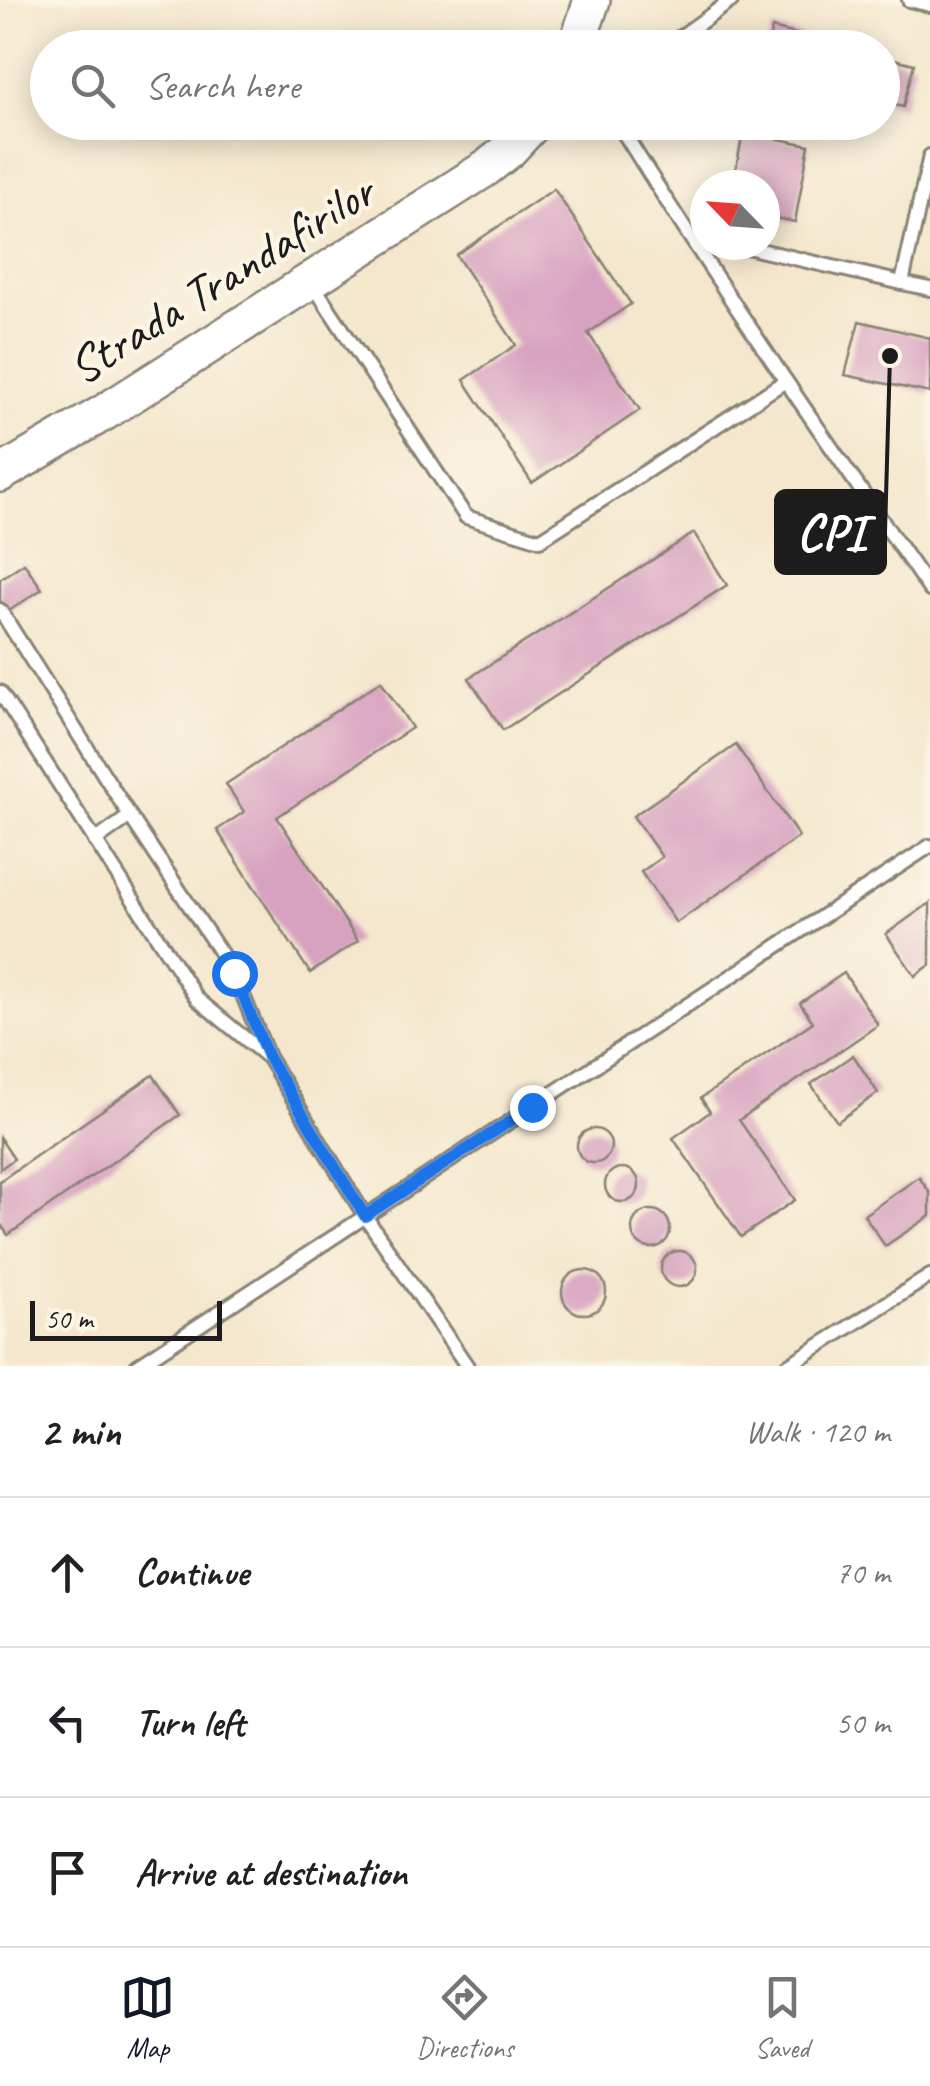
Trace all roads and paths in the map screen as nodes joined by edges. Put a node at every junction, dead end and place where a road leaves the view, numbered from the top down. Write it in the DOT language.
graph roads {
  1 [pos="592,0"];
  2 [pos="732,0"];
  3 [pos="909,0"];
  4 [pos="930,5"];
  5 [pos="582,30"];
  6 [pos="690,30"];
  7 [pos="518,140"];
  8 [pos="628,140"];
  9 [pos="930,156"];
  10 [pos="686,233"];
  11 [pos="690,234"];
  12 [pos="780,255"];
  13 [pos="310,281"];
  14 [pos="902,283"];
  15 [pos="930,289"];
  16 [pos="784,382"];
  17 [pos="0,474"];
  18 [pos="930,590"];
  19 [pos="0,610"];
  20 [pos="0,692"];
  21 [pos="130,816"];
  22 [pos="95,841"];
  23 [pos="930,846"];
  24 [pos="268,1057"];
  25 [pos="365,1216"];
  26 [pos="930,1276"];
  27 [pos="136,1366"];
  28 [pos="467,1366"];
  29 [pos="788,1366"];
  1 -- 5 [label="main road"];
  2 -- 6 [label="lane"];
  3 -- 4 [label="lane"];
  7 -- 13 [label="main road, Strada Trandafirilor"];
  8 -- 10 [label="lane"];
  9 -- 14 [label="lane"];
  10 -- 11 [label="lane"];
  10 -- 16 [label="lane"];
  12 -- 14 [label="lane"];
  13 -- 16 [label="lane"];
  13 -- 17 [label="main road, Strada Trandafirilor"];
  14 -- 15 [label="lane"];
  16 -- 18 [label="lane"];
  19 -- 21 [label="lane"];
  20 -- 22 [label="lane"];
  21 -- 22 [label="lane"];
  21 -- 24 [label="lane"];
  22 -- 24 [label="lane"];
  23 -- 25 [label="lane"];
  24 -- 25 [label="lane"];
  25 -- 27 [label="lane"];
  25 -- 28 [label="lane"];
  26 -- 29 [label="lane"];
}
